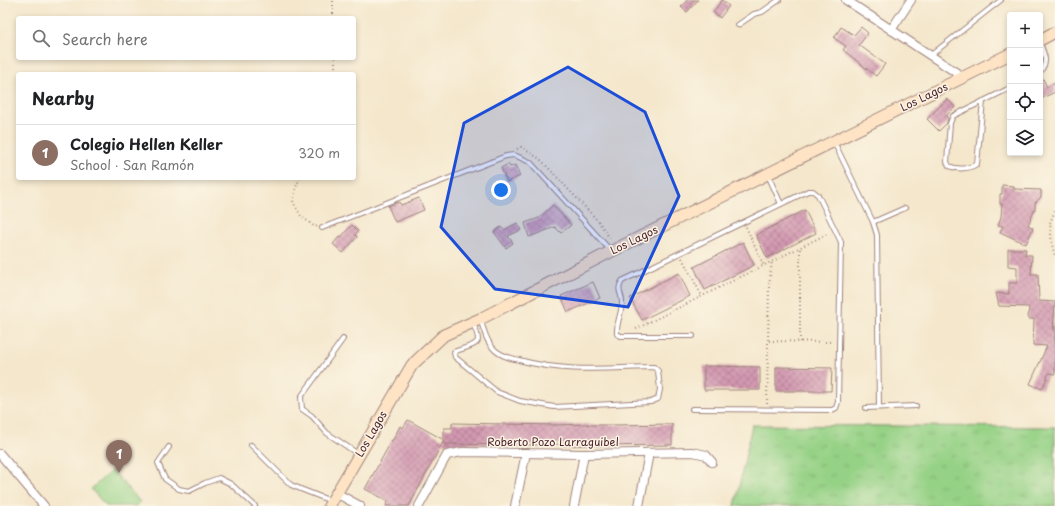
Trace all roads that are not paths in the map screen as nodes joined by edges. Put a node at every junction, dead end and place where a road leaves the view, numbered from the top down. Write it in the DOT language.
graph roads {
  1 [pos="779,0"];
  2 [pos="846,0"];
  3 [pos="911,0"];
  4 [pos="1001,0"];
  5 [pos="738,25"];
  6 [pos="891,30"];
  7 [pos="1055,32"];
  8 [pos="1043,38"];
  9 [pos="1043,51"];
  10 [pos="1007,55"];
  11 [pos="931,56"];
  12 [pos="1043,67"];
  13 [pos="963,77"];
  14 [pos="1007,89"];
  15 [pos="983,101"];
  16 [pos="834,141"];
  17 [pos="768,174"];
  18 [pos="781,204"];
  19 [pos="905,208"];
  20 [pos="872,222"];
  21 [pos="322,226"];
  22 [pos="614,250"];
  23 [pos="476,320"];
  24 [pos="693,336"];
  25 [pos="343,339"];
  26 [pos="916,406"];
  27 [pos="879,407"];
  28 [pos="866,408"];
  29 [pos="692,409"];
  30 [pos="251,444"];
  31 [pos="169,447"];
  32 [pos="526,453"];
  33 [pos="649,453"];
  34 [pos="0,454"];
  35 [pos="359,454"];
  36 [pos="584,454"];
  37 [pos="712,462"];
  38 [pos="331,503"];
  39 [pos="252,505"];
  40 [pos="44,506"];
  41 [pos="360,506"];
  42 [pos="419,506"];
  43 [pos="515,506"];
  44 [pos="574,506"];
  45 [pos="639,506"];
  1 -- 5 [label="lane"];
  2 -- 6 [label="street"];
  3 -- 6 [label="street"];
  4 -- 11 [label="lane"];
  6 -- 11 [label="street"];
  7 -- 8 [label="main road"];
  9 -- 12 [label="lane"];
  10 -- 13 [label="main road, Los Lagos"];
  11 -- 13 [label="street"];
  13 -- 16 [label="main road, Los Lagos"];
  14 -- 15 [label="lane"];
  15 -- 15 [label="lane"];
  16 -- 17 [label="main road, Los Lagos"];
  16 -- 20 [label="lane"];
  17 -- 18 [label="lane"];
  17 -- 22 [label="main road, Los Lagos"];
  18 -- 24 [label="lane"];
  18 -- 29 [label="lane"];
  19 -- 20 [label="lane"];
  20 -- 27 [label="lane"];
  21 -- 22 [label="lane"];
  22 -- 23 [label="main road, Los Lagos"];
  23 -- 23 [label="lane"];
  23 -- 35 [label="main road, Los Lagos"];
  25 -- 35 [label="lane"];
  26 -- 27 [label="lane"];
  27 -- 28 [label="lane"];
  30 -- 38 [label="lane"];
  31 -- 39 [label="lane"];
  32 -- 36 [label="street, Roberto Pozo Larraguibel"];
  32 -- 42 [label="street, Roberto Pozo Larraguibel"];
  32 -- 43 [label="street"];
  33 -- 36 [label="street, Roberto Pozo Larraguibel"];
  33 -- 37 [label="street, Roberto Pozo Larraguibel"];
  33 -- 45 [label="street"];
  34 -- 40 [label="street"];
  35 -- 38 [label="main road, Los Lagos"];
  36 -- 44 [label="street"];
  38 -- 41 [label="street"];
}
